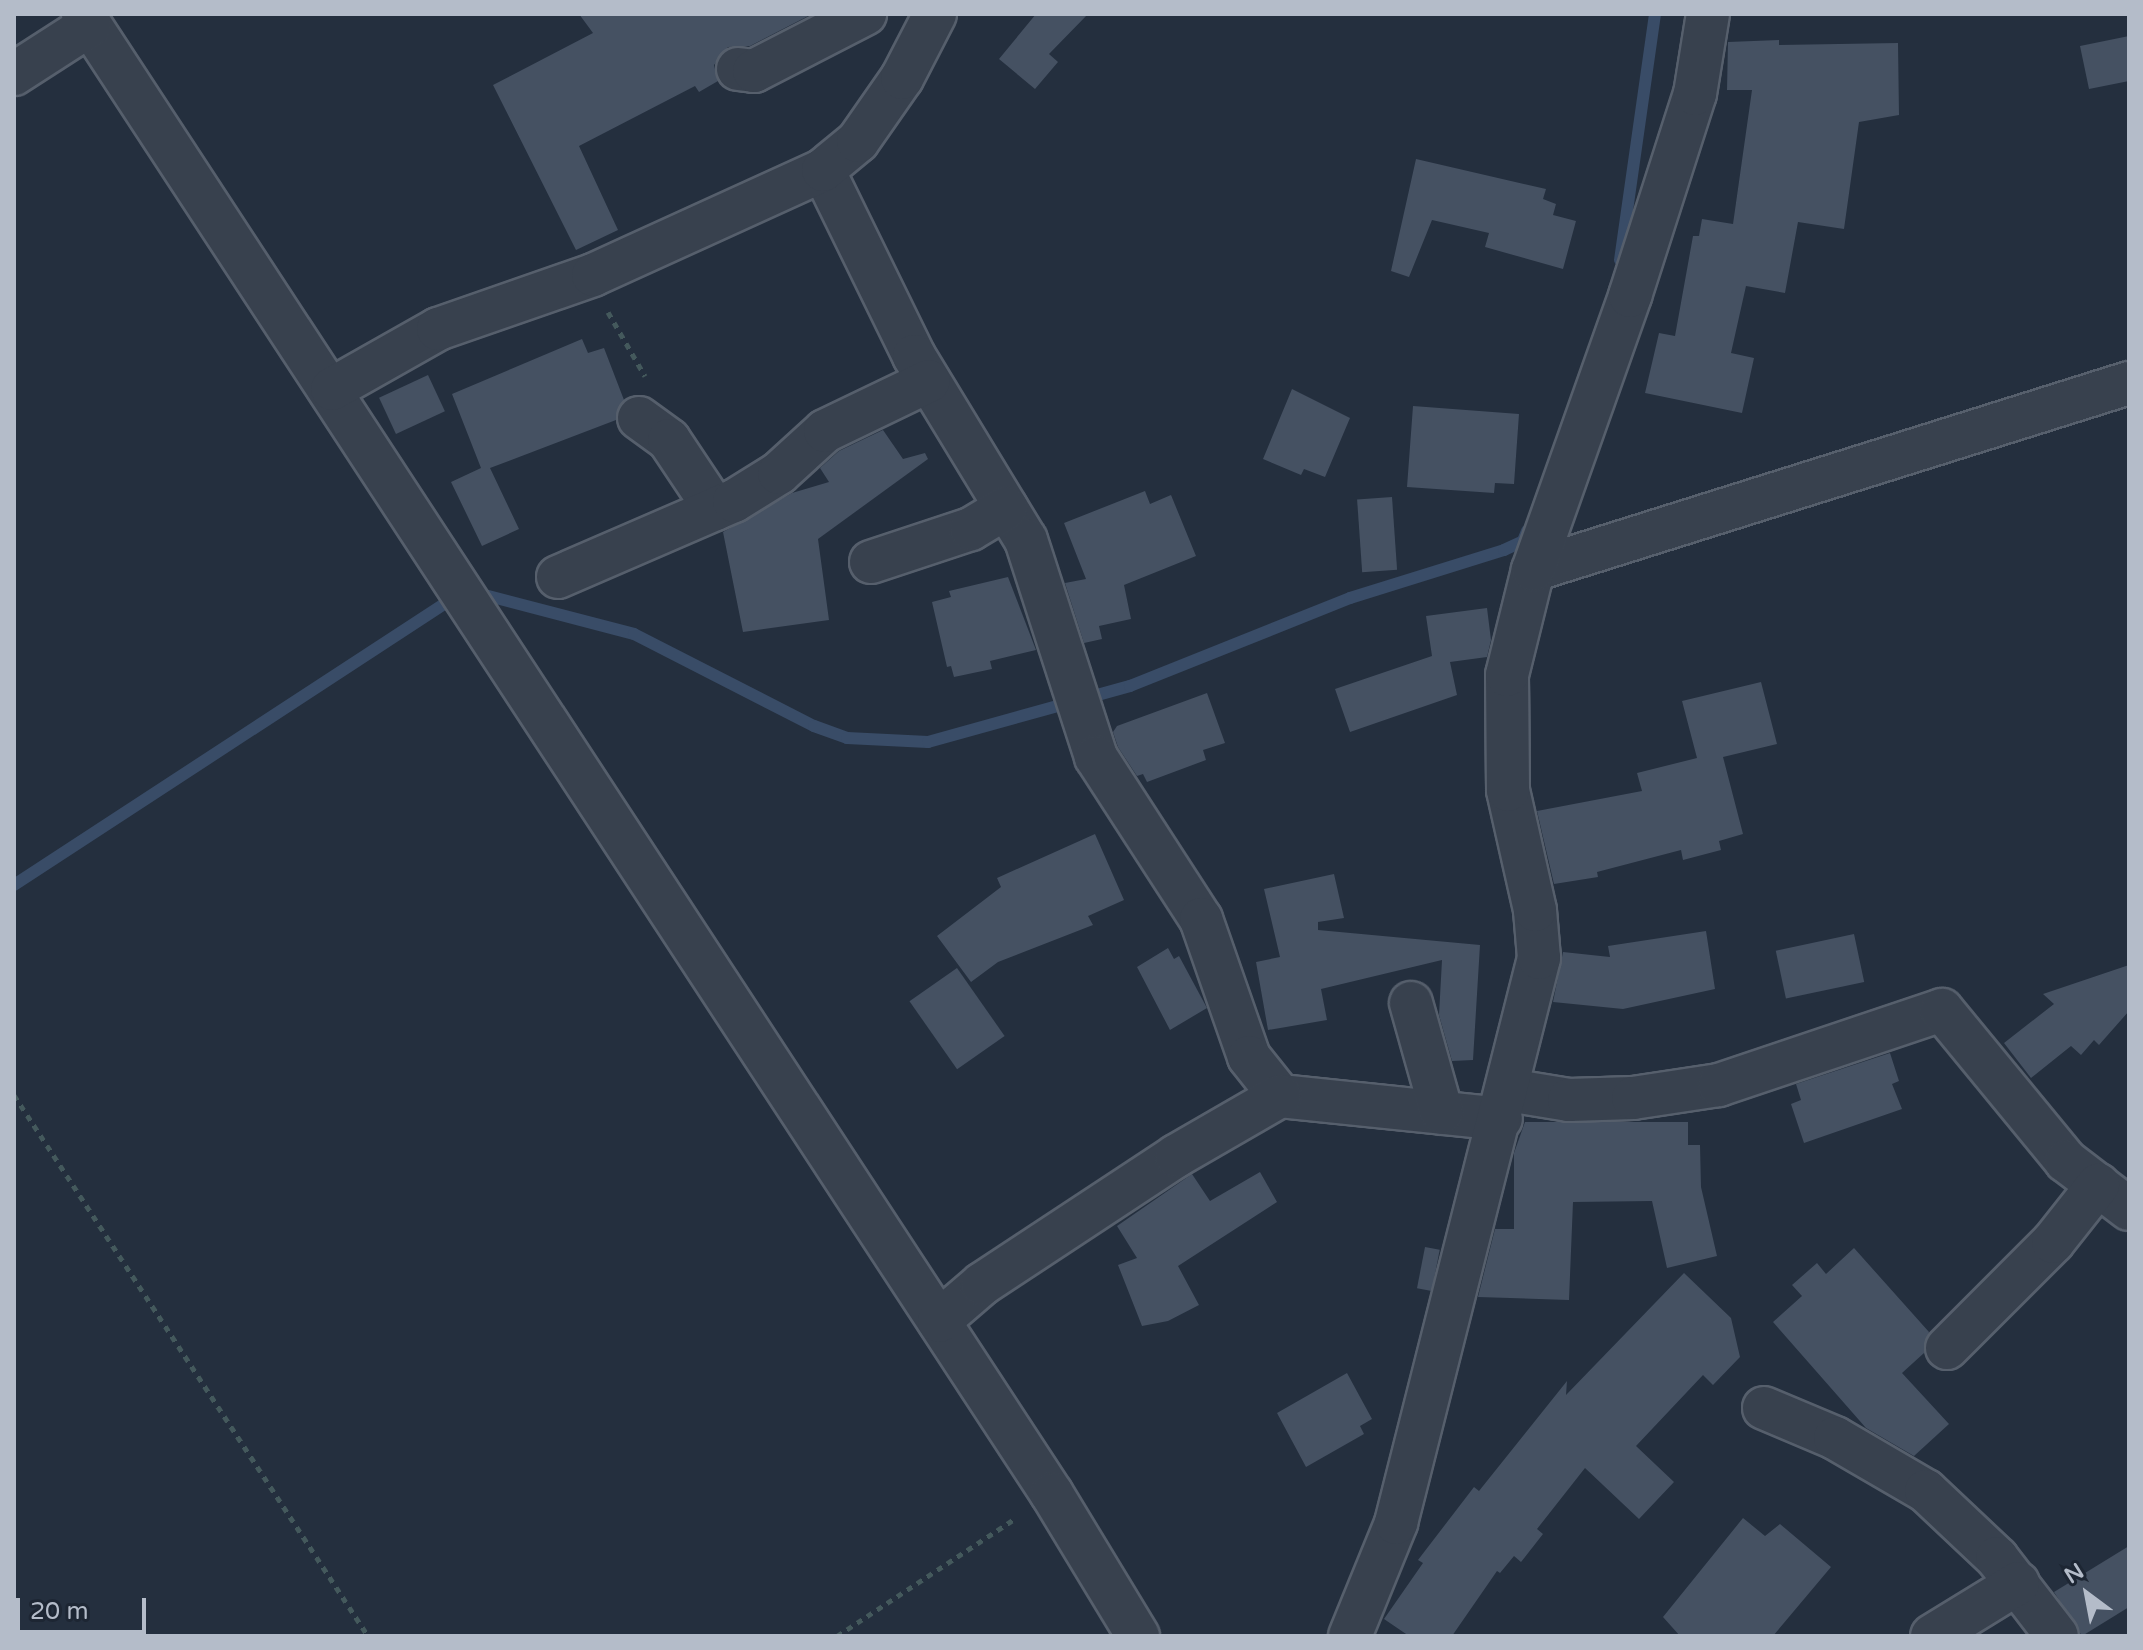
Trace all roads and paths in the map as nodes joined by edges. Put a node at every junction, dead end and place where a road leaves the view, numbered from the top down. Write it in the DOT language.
graph roads {
  1 [pos="861,14"];
  2 [pos="934,14"];
  3 [pos="1708,14"];
  4 [pos="87,19"];
  5 [pos="738,69"];
  6 [pos="14,74"];
  7 [pos="823,170"];
  8 [pos="588,277"];
  9 [pos="929,381"];
  10 [pos="2129,383"];
  11 [pos="332,389"];
  12 [pos="642,419"];
  13 [pos="1006,508"];
  14 [pos="715,509"];
  15 [pos="871,562"];
  16 [pos="1533,570"];
  17 [pos="558,577"];
  18 [pos="1411,1003"];
  19 [pos="14,1095"];
  20 [pos="1280,1096"];
  21 [pos="1505,1104"];
  22 [pos="1442,1113"];
  23 [pos="2113,1197"];
  24 [pos="939,1321"];
  25 [pos="1947,1348"];
  26 [pos="1764,1408"];
  27 [pos="1052,1494"];
  28 [pos="2018,1583"];
  29 [pos="368,1636"];
  30 [pos="837,1636"];
  31 [pos="1138,1636"];
  32 [pos="1350,1636"];
  33 [pos="1932,1636"];
  34 [pos="2057,1636"];
  1 -- 5 [label="street"];
  2 -- 7 [label="street"];
  3 -- 16 [label="street"];
  4 -- 6 [label="street"];
  4 -- 11 [label="street"];
  7 -- 8 [label="street"];
  7 -- 9 [label="street"];
  8 -- 11 [label="street"];
  8 -- 12 [label="path"];
  9 -- 13 [label="street"];
  9 -- 14 [label="street"];
  10 -- 16 [label="street"];
  11 -- 24 [label="street"];
  12 -- 14 [label="street"];
  13 -- 15 [label="street"];
  13 -- 20 [label="street"];
  14 -- 17 [label="street"];
  16 -- 21 [label="street"];
  18 -- 22 [label="street"];
  19 -- 29 [label="path"];
  20 -- 22 [label="street"];
  20 -- 24 [label="street"];
  21 -- 22 [label="street"];
  21 -- 23 [label="street"];
  21 -- 32 [label="street"];
  23 -- 25 [label="street"];
  24 -- 27 [label="street"];
  26 -- 28 [label="street"];
  27 -- 30 [label="path"];
  27 -- 31 [label="street"];
  28 -- 33 [label="street"];
  28 -- 34 [label="street"];
}
